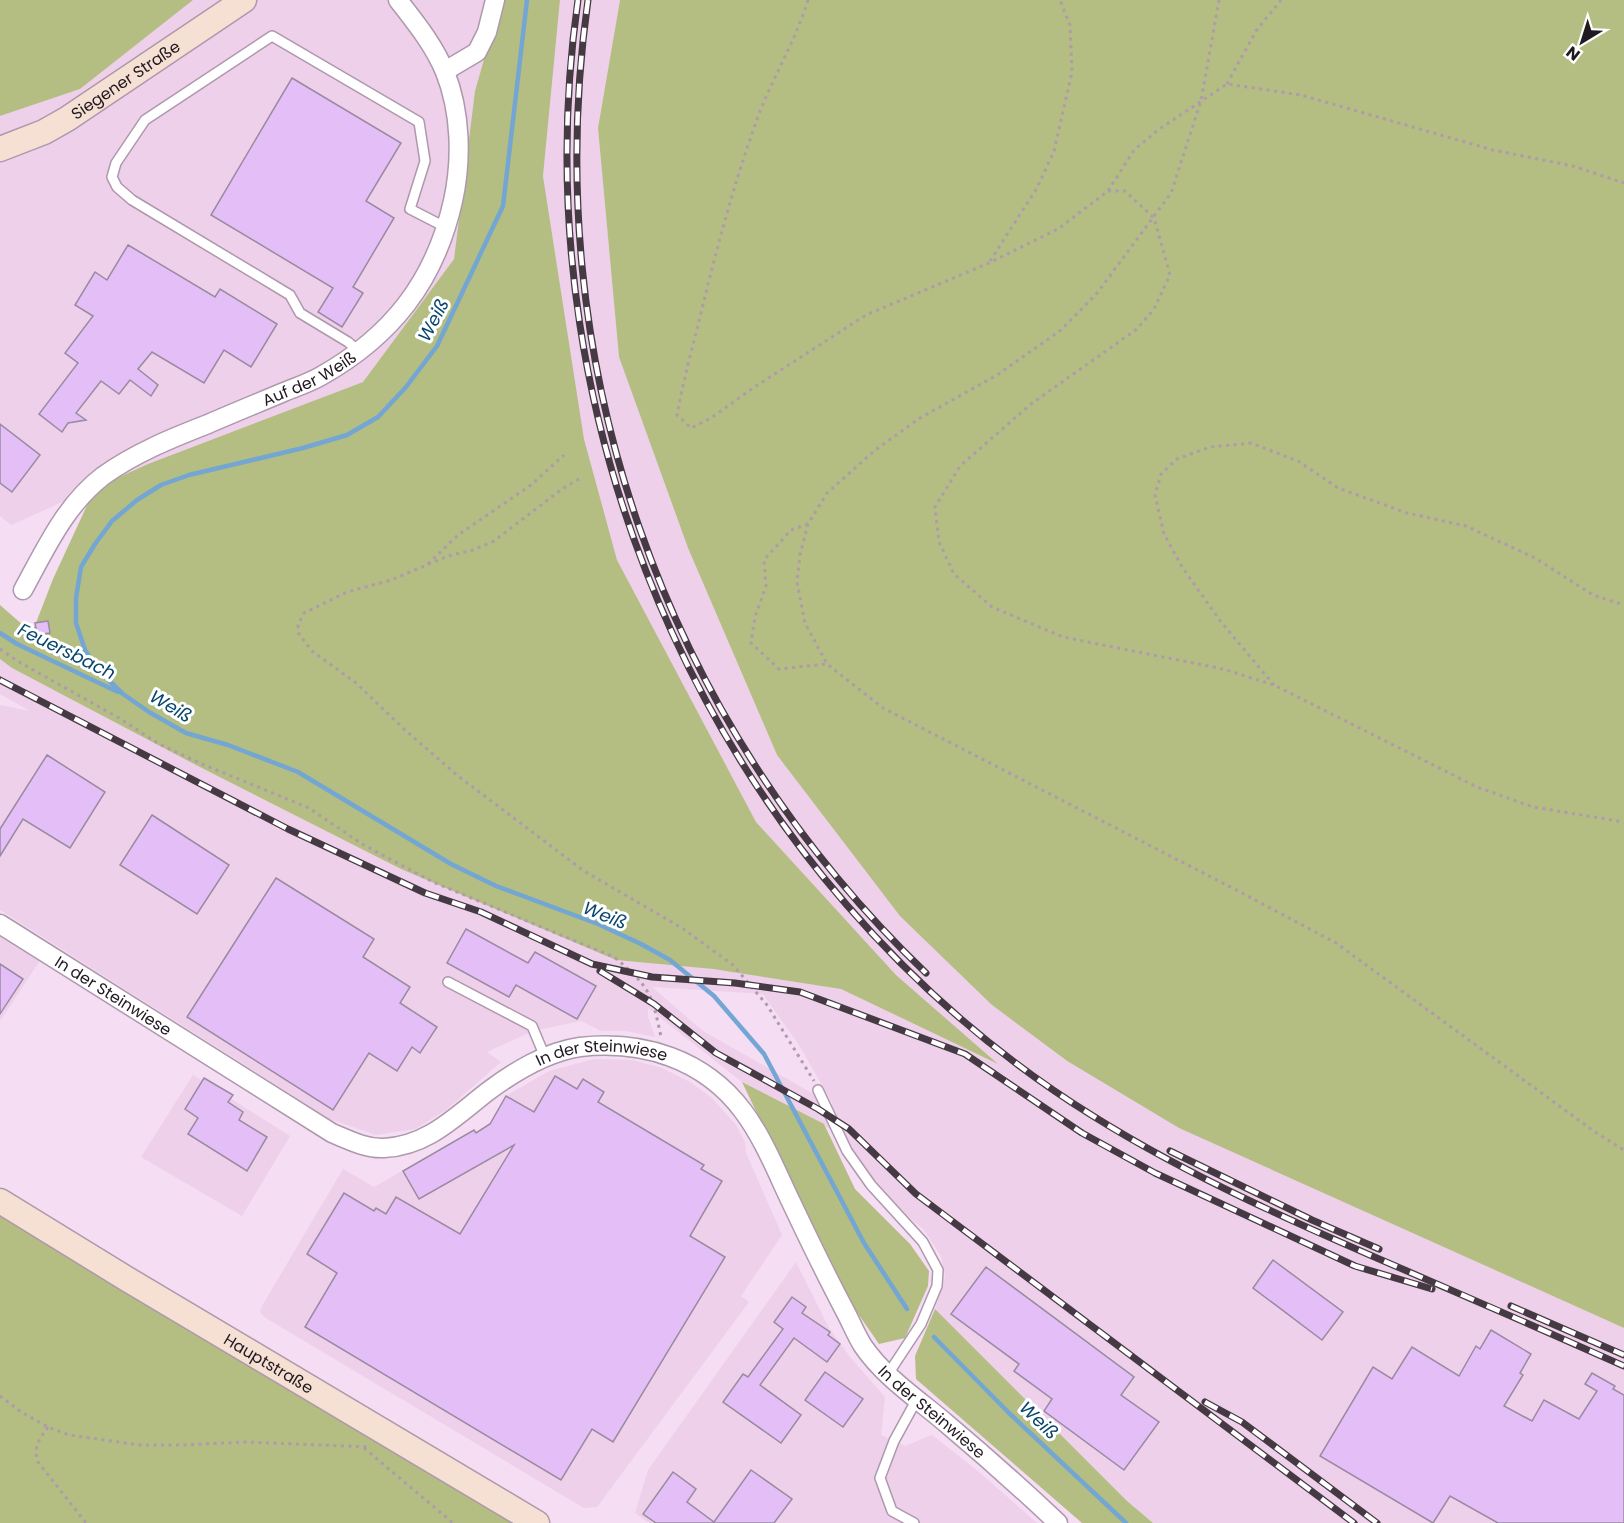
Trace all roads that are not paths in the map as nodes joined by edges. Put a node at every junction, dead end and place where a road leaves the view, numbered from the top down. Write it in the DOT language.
graph roads {
  1 [pos="244,0"];
  2 [pos="398,0"];
  3 [pos="495,0"];
  4 [pos="445,71"];
  5 [pos="0,149"];
  6 [pos="447,228"];
  7 [pos="360,352"];
  8 [pos="23,591"];
  9 [pos="0,924"];
  10 [pos="448,982"];
  11 [pos="545,1057"];
  12 [pos="818,1090"];
  13 [pos="0,1200"];
  14 [pos="888,1374"];
  15 [pos="916,1399"];
  16 [pos="537,1523"];
  17 [pos="914,1523"];
  18 [pos="1058,1523"];
  1 -- 5 [label="main road, Siegener Straße"];
  2 -- 4 [label="street, Auf der Weiß"];
  3 -- 4 [label="street"];
  4 -- 6 [label="street, Auf der Weiß"];
  6 -- 7 [label="street, Auf der Weiß"];
  6 -- 7 [label="lane"];
  7 -- 8 [label="street, Auf der Weiß"];
  9 -- 11 [label="street, In der Steinwiese"];
  10 -- 11 [label="lane"];
  11 -- 14 [label="street, In der Steinwiese"];
  12 -- 14 [label="lane"];
  13 -- 16 [label="main road, Hauptstraße"];
  14 -- 15 [label="street, In der Steinwiese"];
  15 -- 17 [label="lane"];
  15 -- 18 [label="street, In der Steinwiese"];
}
